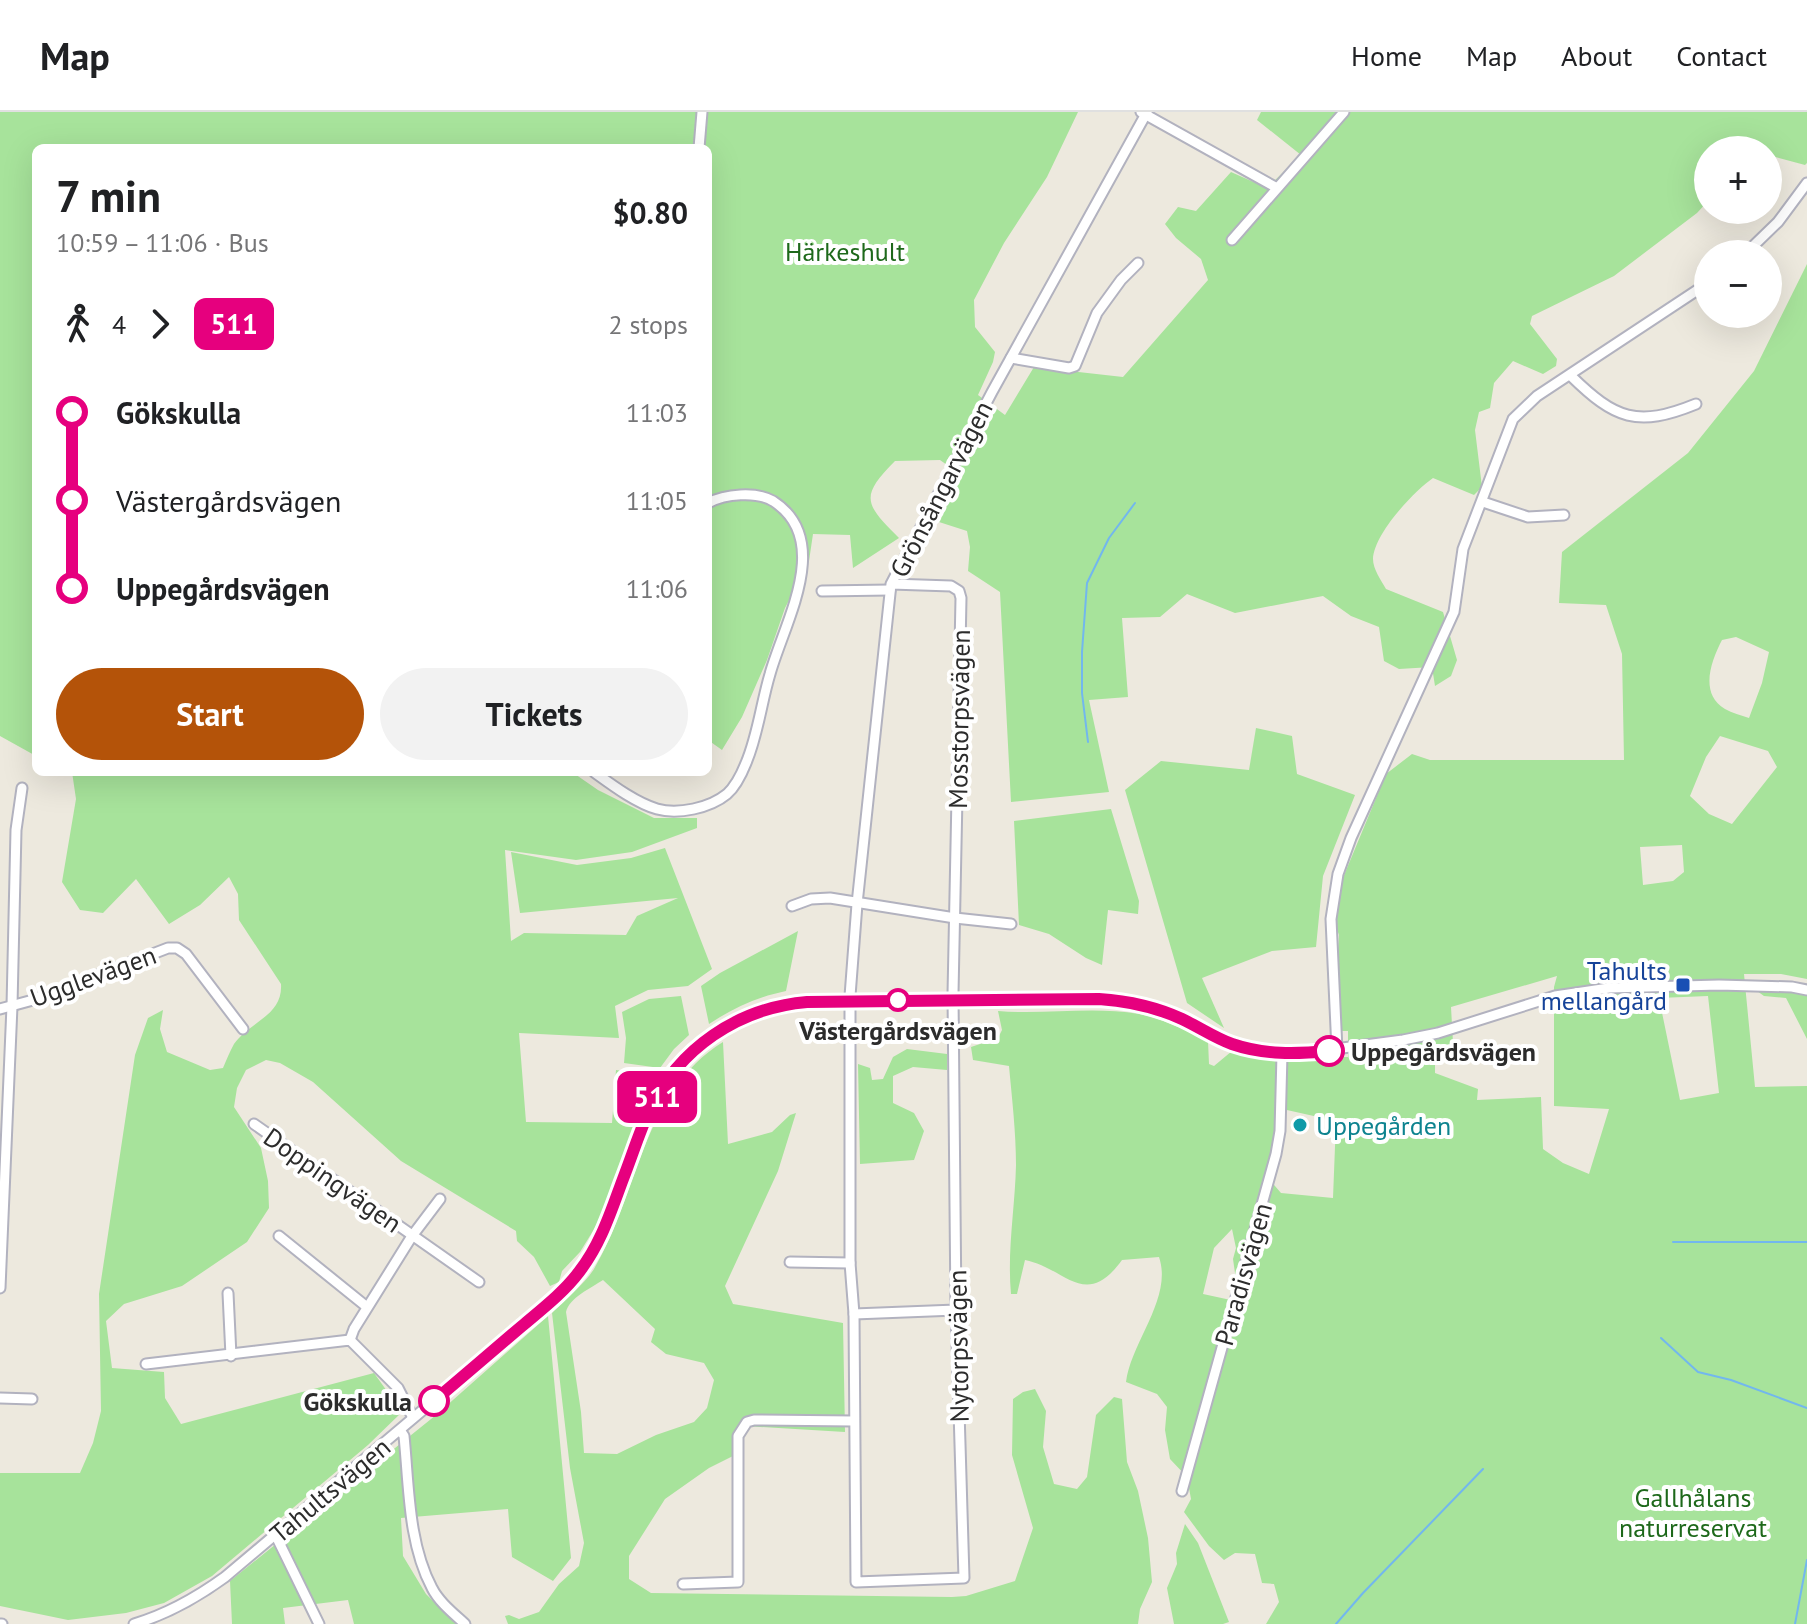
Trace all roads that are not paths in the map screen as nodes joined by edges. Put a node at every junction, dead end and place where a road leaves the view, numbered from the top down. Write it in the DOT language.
graph roads {
  1 [pos="702,112"];
  2 [pos="1344,112"];
  3 [pos="1144,113"];
  4 [pos="699,144"];
  5 [pos="1807,183"];
  6 [pos="1277,188"];
  7 [pos="1232,240"];
  8 [pos="1759,240"];
  9 [pos="1138,263"];
  10 [pos="1694,293"];
  11 [pos="1011,358"];
  12 [pos="1571,376"];
  13 [pos="1696,404"];
  14 [pos="712,502"];
  15 [pos="1483,502"];
  16 [pos="1564,515"];
  17 [pos="890,587"];
  18 [pos="822,591"];
  19 [pos="601,776"];
  20 [pos="22,788"];
  21 [pos="857,904"];
  22 [pos="792,906"];
  23 [pos="955,918"];
  24 [pos="1011,924"];
  25 [pos="1807,990"];
  26 [pos="851,1001"];
  27 [pos="954,1003"];
  28 [pos="12,1006"];
  29 [pos="0,1009"];
  30 [pos="243,1029"];
  31 [pos="1337,1050"];
  32 [pos="1282,1054"];
  33 [pos="254,1124"];
  34 [pos="440,1199"];
  35 [pos="279,1236"];
  36 [pos="412,1236"];
  37 [pos="790,1262"];
  38 [pos="850,1263"];
  39 [pos="479,1282"];
  40 [pos="0,1288"];
  41 [pos="228,1293"];
  42 [pos="367,1307"];
  43 [pos="956,1310"];
  44 [pos="854,1314"];
  45 [pos="350,1340"];
  46 [pos="231,1356"];
  47 [pos="146,1364"];
  48 [pos="0,1398"];
  49 [pos="32,1399"];
  50 [pos="413,1418"];
  51 [pos="853,1421"];
  52 [pos="400,1430"];
  53 [pos="1182,1491"];
  54 [pos="276,1536"];
  55 [pos="683,1584"];
  56 [pos="168,1613"];
  57 [pos="134,1624"];
  58 [pos="171,1624"];
  59 [pos="319,1624"];
  60 [pos="465,1624"];
  1 -- 4 [label="street"];
  2 -- 6 [label="street"];
  3 -- 6 [label="street"];
  3 -- 11 [label="street, Grönsångarvägen"];
  5 -- 8 [label="street"];
  6 -- 7 [label="street"];
  9 -- 11 [label="street"];
  10 -- 12 [label="street"];
  11 -- 17 [label="street, Grönsångarvägen"];
  12 -- 13 [label="street"];
  12 -- 15 [label="street"];
  14 -- 19 [label="street"];
  15 -- 16 [label="street"];
  15 -- 31 [label="street"];
  17 -- 18 [label="street, Mosstorpsvägen"];
  17 -- 21 [label="street, Grönsångarvägen"];
  17 -- 23 [label="street, Mosstorpsvägen"];
  20 -- 28 [label="street"];
  21 -- 22 [label="street"];
  21 -- 23 [label="street"];
  21 -- 26 [label="street, Grönsångarvägen"];
  23 -- 24 [label="street"];
  23 -- 27 [label="street, Mosstorpsvägen"];
  25 -- 31 [label="street, Tahultsvägen"];
  26 -- 27 [label="street, Tahultsvägen"];
  26 -- 38 [label="street"];
  26 -- 50 [label="street, Tahultsvägen"];
  27 -- 32 [label="street, Tahultsvägen"];
  27 -- 43 [label="street, Nytorpsvägen"];
  28 -- 29 [label="street, Ugglevägen"];
  28 -- 30 [label="street, Ugglevägen"];
  28 -- 40 [label="street"];
  31 -- 32 [label="street, Tahultsvägen"];
  32 -- 53 [label="street, Paradisvägen"];
  33 -- 36 [label="street, Doppingvägen"];
  34 -- 36 [label="street, Doppingvägen"];
  35 -- 42 [label="street"];
  36 -- 39 [label="street, Doppingvägen"];
  36 -- 42 [label="street, Doppingvägen"];
  37 -- 38 [label="street"];
  38 -- 44 [label="street"];
  41 -- 46 [label="street"];
  42 -- 45 [label="street, Doppingvägen"];
  43 -- 44 [label="street"];
  43 -- 51 [label="street, Nytorpsvägen"];
  44 -- 51 [label="street"];
  45 -- 46 [label="street"];
  45 -- 50 [label="street"];
  46 -- 47 [label="street"];
  48 -- 49 [label="street"];
  50 -- 52 [label="street, Tahultsvägen"];
  51 -- 55 [label="street"];
  52 -- 54 [label="street, Tahultsvägen"];
  52 -- 60 [label="street"];
  54 -- 56 [label="street, Tahultsvägen"];
  54 -- 59 [label="street"];
  56 -- 57 [label="street, Tahultsvägen"];
  56 -- 58 [label="street"];
}
